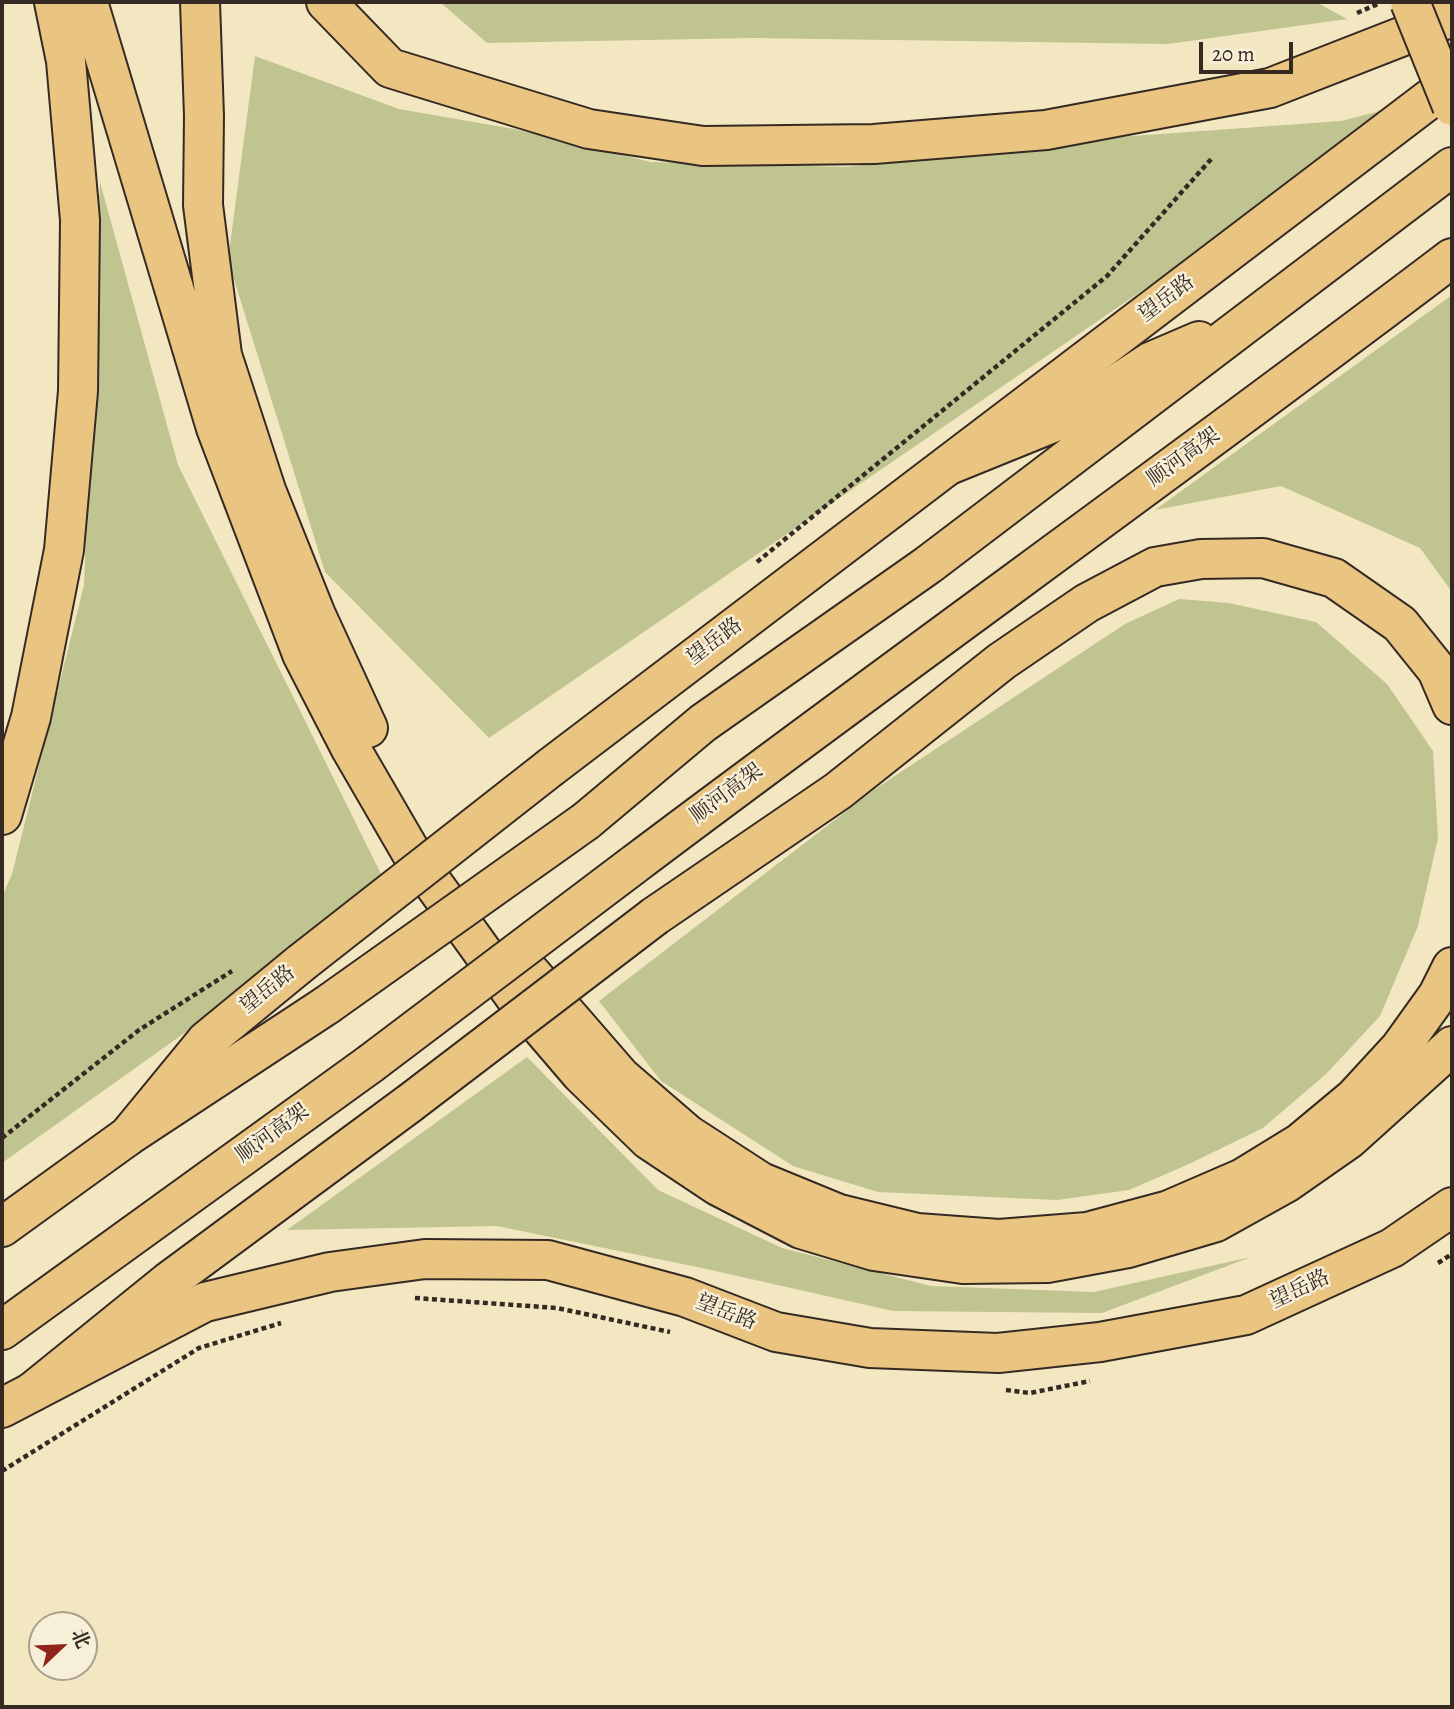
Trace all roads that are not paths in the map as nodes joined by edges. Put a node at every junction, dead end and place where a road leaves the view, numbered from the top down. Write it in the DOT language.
graph roads {
  1 [pos="54,2"];
  2 [pos="88,2"];
  3 [pos="200,2"];
  4 [pos="326,2"];
  5 [pos="1410,2"];
  6 [pos="1452,17"];
  7 [pos="1452,82"];
  8 [pos="1452,106"];
  9 [pos="1452,167"];
  10 [pos="1452,258"];
  11 [pos="1252,318"];
  12 [pos="949,465"];
  13 [pos="1452,705"];
  14 [pos="2,815"];
  15 [pos="1452,967"];
  16 [pos="1452,1046"];
  17 [pos="128,1136"];
  18 [pos="1452,1206"];
  19 [pos="2,1227"];
  20 [pos="2,1330"];
  21 [pos="17,1400"];
  1 -- 14 [label="main road"];
  2 -- 16 [label="main road"];
  3 -- 15 [label="main road"];
  4 -- 6 [label="main road"];
  5 -- 8 [label="main road, bridge"];
  7 -- 12 [label="main road, 望岳路"];
  9 -- 11 [label="main road"];
  10 -- 20 [label="main road, 顺河高架, bridge"];
  11 -- 12 [label="main road"];
  11 -- 17 [label="main road, bridge"];
  12 -- 17 [label="main road, 望岳路, bridge"];
  13 -- 21 [label="main road, bridge"];
  17 -- 19 [label="main road, 望岳路"];
  18 -- 21 [label="main road, 望岳路"];
}
